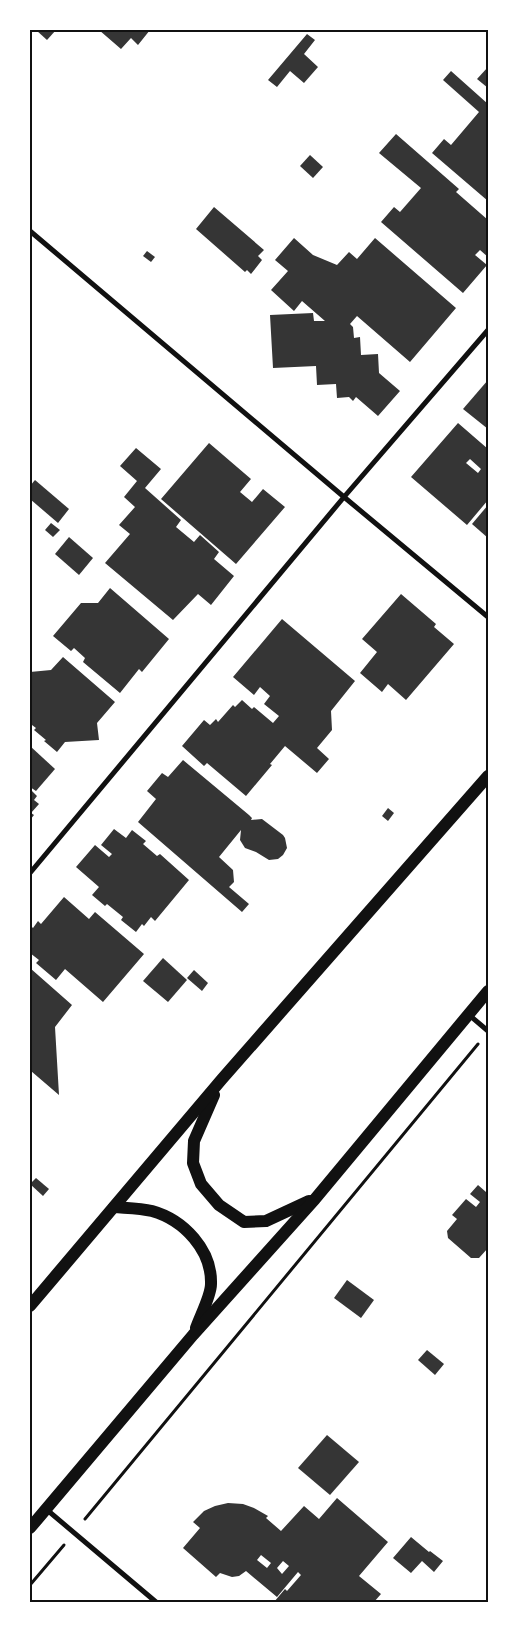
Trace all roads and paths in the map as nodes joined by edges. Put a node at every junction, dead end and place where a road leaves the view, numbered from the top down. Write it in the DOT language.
graph roads {
  1 [pos="30,231"];
  2 [pos="488,330"];
  3 [pos="344,497"];
  4 [pos="488,616"];
  5 [pos="488,776"];
  6 [pos="30,873"];
  7 [pos="488,991"];
  8 [pos="468,1014"];
  9 [pos="488,1031"];
  10 [pos="222,1079"];
  11 [pos="315,1199"];
  12 [pos="114,1207"];
  13 [pos="30,1306"];
  14 [pos="193,1335"];
  15 [pos="46,1509"];
  16 [pos="30,1528"];
  17 [pos="74,1533"];
  18 [pos="30,1585"];
  19 [pos="156,1602"];
  1 -- 3 [label="street"];
  2 -- 3 [label="street"];
  3 -- 4 [label="street"];
  3 -- 6 [label="street"];
  5 -- 10 [label="main road"];
  7 -- 8 [label="main road"];
  8 -- 9 [label="street"];
  8 -- 11 [label="main road"];
  9 -- 17 [label="path"];
  10 -- 11 [label="main road"];
  10 -- 12 [label="main road"];
  11 -- 14 [label="main road"];
  12 -- 13 [label="main road"];
  12 -- 14 [label="main road"];
  14 -- 15 [label="main road"];
  15 -- 16 [label="main road"];
  15 -- 17 [label="street"];
  17 -- 18 [label="path"];
  17 -- 19 [label="street"];
}
